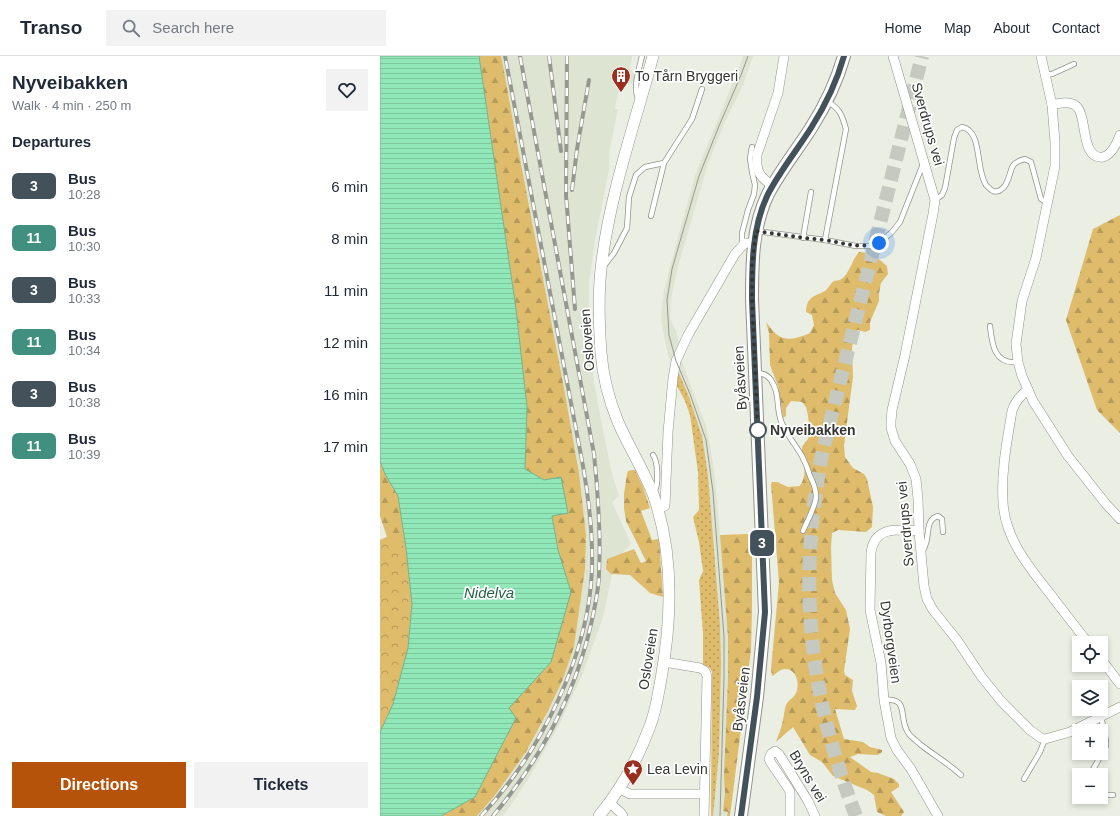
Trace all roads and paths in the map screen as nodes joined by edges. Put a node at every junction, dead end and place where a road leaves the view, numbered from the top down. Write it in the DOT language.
graph roads {
  1 [pos="638,56"];
  2 [pos="642,56"];
  3 [pos="652,56"];
  4 [pos="784,56"];
  5 [pos="844,56"];
  6 [pos="894,56"];
  7 [pos="1041,56"];
  8 [pos="1074,64"];
  9 [pos="1045,75"];
  10 [pos="638,76"];
  11 [pos="702,89"];
  12 [pos="826,101"];
  13 [pos="640,104"];
  14 [pos="1052,105"];
  15 [pos="1120,135"];
  16 [pos="752,147"];
  17 [pos="924,162"];
  18 [pos="664,163"];
  19 [pos="773,186"];
  20 [pos="810,192"];
  21 [pos="935,200"];
  22 [pos="1047,204"];
  23 [pos="651,216"];
  24 [pos="756,237"];
  25 [pos="803,238"];
  26 [pos="824,240"];
  27 [pos="742,246"];
  28 [pos="601,271"];
  29 [pos="990,326"];
  30 [pos="1018,362"];
  31 [pos="756,373"];
  32 [pos="1028,390"];
  33 [pos="653,454"];
  34 [pos="652,493"];
  35 [pos="658,509"];
  36 [pos="1120,519"];
  37 [pos="803,531"];
  38 [pos="919,531"];
  39 [pos="943,532"];
  40 [pos="921,553"];
  41 [pos="1083,636"];
  42 [pos="664,662"];
  43 [pos="1108,668"];
  44 [pos="1120,684"];
  45 [pos="884,700"];
  46 [pos="1120,707"];
  47 [pos="1108,713"];
  48 [pos="1101,716"];
  49 [pos="1045,739"];
  50 [pos="1094,768"];
  51 [pos="961,775"];
  52 [pos="1024,779"];
  53 [pos="620,789"];
  54 [pos="704,794"];
  55 [pos="1108,795"];
  56 [pos="1113,795"];
  57 [pos="610,803"];
  58 [pos="600,816"];
  59 [pos="623,816"];
  60 [pos="704,816"];
  61 [pos="741,816"];
  62 [pos="790,816"];
  63 [pos="816,816"];
  64 [pos="938,816"];
  1 -- 10 [label="lane"];
  2 -- 10 [label="lane"];
  3 -- 13 [label="street, Osloveien"];
  4 -- 19 [label="street"];
  5 -- 12 [label="main road, Byåsveien"];
  6 -- 17 [label="street, Sverdrups vei"];
  7 -- 9 [label="street"];
  8 -- 9 [label="lane"];
  9 -- 14 [label="street"];
  10 -- 13 [label="lane"];
  11 -- 18 [label="lane"];
  12 -- 19 [label="main road, Byåsveien"];
  12 -- 26 [label="lane"];
  13 -- 28 [label="street, Osloveien"];
  14 -- 15 [label="street"];
  14 -- 22 [label="street"];
  16 -- 27 [label="lane"];
  17 -- 21 [label="street, Sverdrups vei"];
  17 -- 26 [label="lane"];
  18 -- 23 [label="lane"];
  18 -- 28 [label="lane"];
  19 -- 24 [label="main road, Byåsveien"];
  20 -- 25 [label="lane"];
  21 -- 22 [label="lane, Sverdrups vei"];
  21 -- 38 [label="street, Sverdrups vei"];
  22 -- 30 [label="street"];
  24 -- 25 [label="lane"];
  24 -- 27 [label="street"];
  24 -- 31 [label="main road, Byåsveien"];
  25 -- 26 [label="lane"];
  27 -- 35 [label="street"];
  28 -- 34 [label="street, Osloveien"];
  29 -- 30 [label="lane"];
  30 -- 32 [label="street"];
  31 -- 37 [label="lane"];
  31 -- 61 [label="main road, Byåsveien"];
  32 -- 36 [label="street"];
  32 -- 41 [label="street"];
  33 -- 34 [label="lane"];
  34 -- 35 [label="street, Osloveien"];
  35 -- 42 [label="street, Osloveien"];
  38 -- 40 [label="street, Sverdrups vei"];
  38 -- 45 [label="street, Dyrborgveien"];
  39 -- 40 [label="lane"];
  40 -- 49 [label="street, Sverdrups vei"];
  42 -- 53 [label="street, Osloveien"];
  42 -- 54 [label="street"];
  43 -- 44 [label="street"];
  45 -- 51 [label="lane, Dyrborgveien"];
  45 -- 64 [label="street, Dyrborgveien"];
  46 -- 47 [label="street"];
  48 -- 49 [label="street"];
  48 -- 50 [label="lane"];
  49 -- 52 [label="lane"];
  53 -- 54 [label="street"];
  53 -- 57 [label="street, Osloveien"];
  54 -- 60 [label="street"];
  55 -- 56 [label="lane"];
  57 -- 58 [label="street, Osloveien"];
  57 -- 59 [label="street"];
  62 -- 63 [label="street, Bryns vei"];
}
